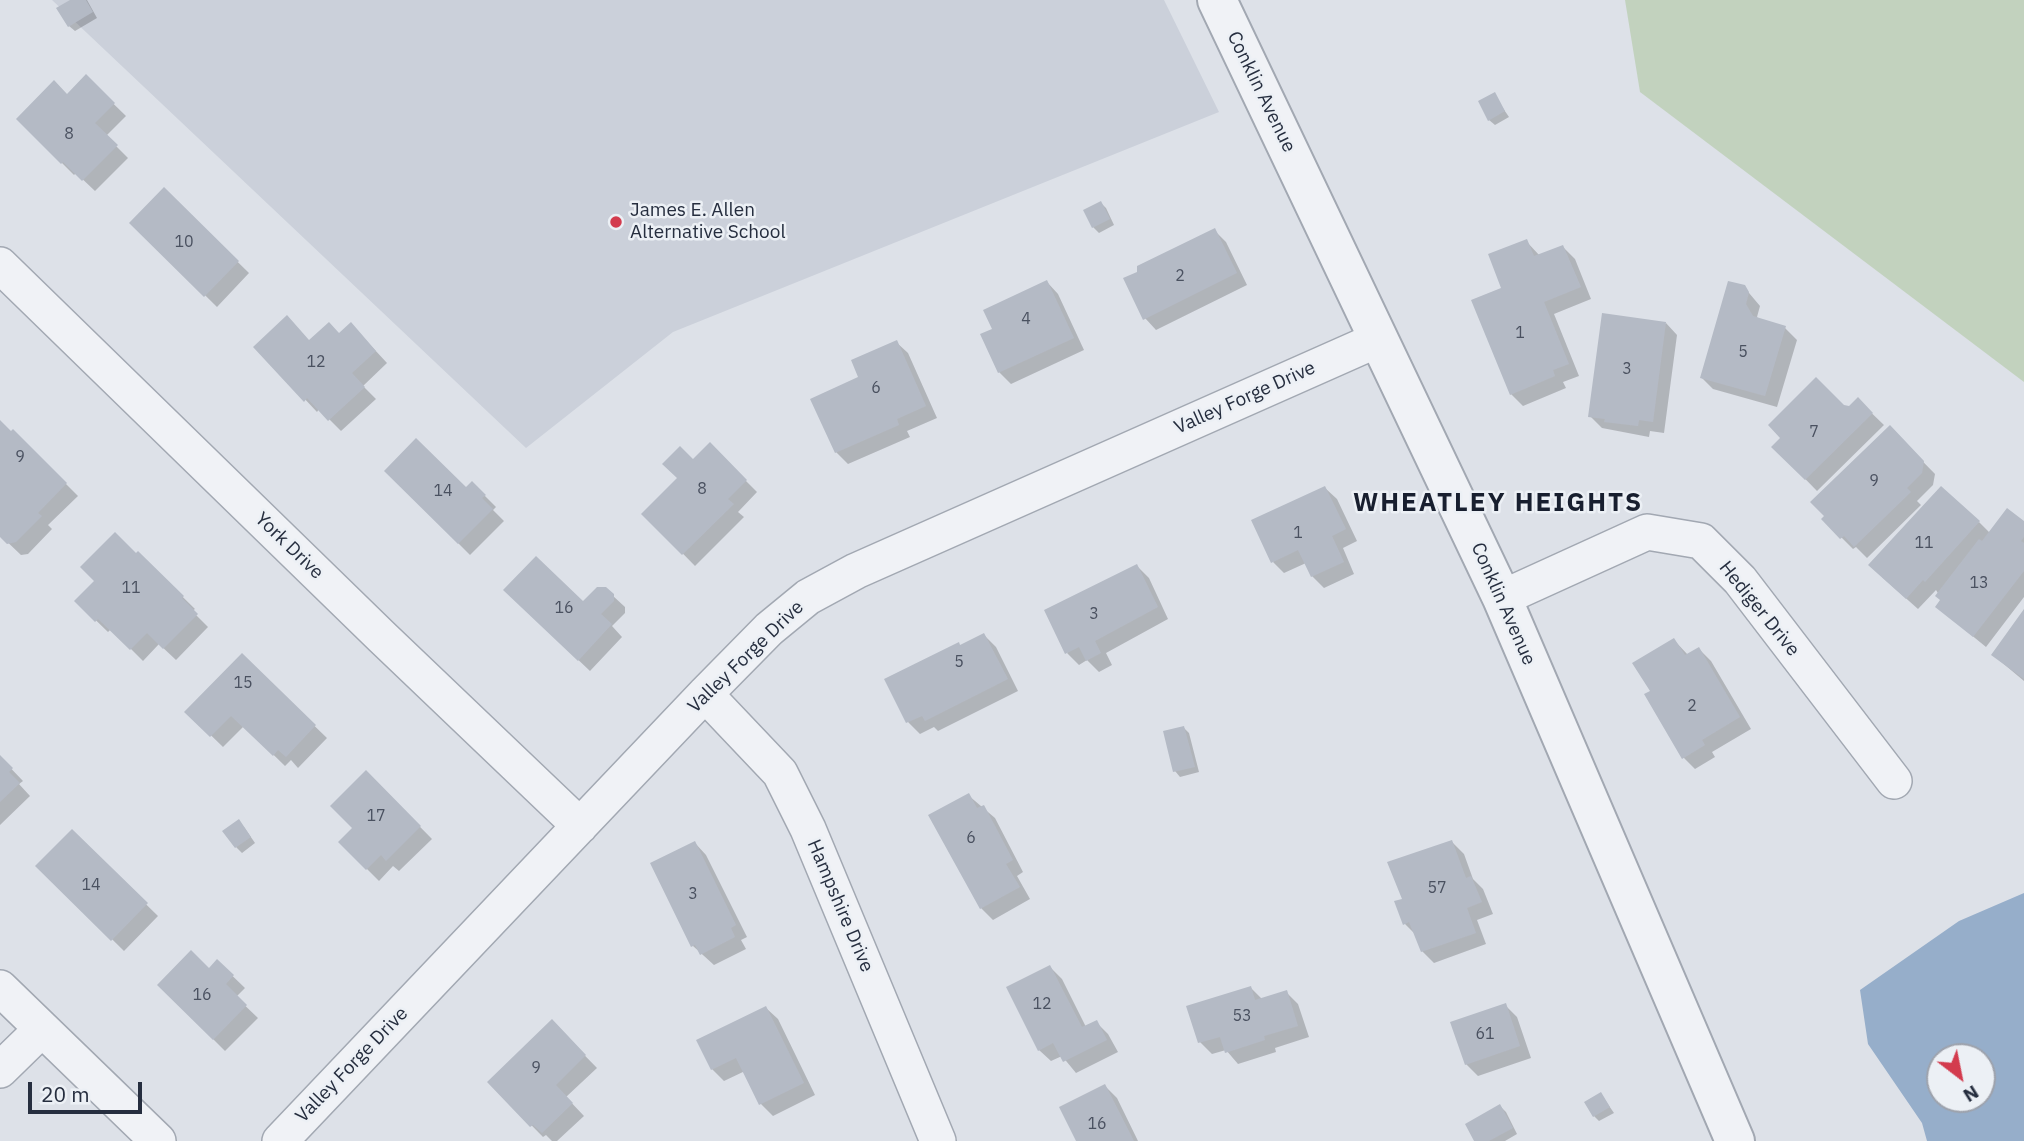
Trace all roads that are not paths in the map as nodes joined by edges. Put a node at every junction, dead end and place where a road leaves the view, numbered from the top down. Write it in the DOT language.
graph roads {
  1 [pos="1217,0"];
  2 [pos="0,265"];
  3 [pos="1380,339"];
  4 [pos="1502,598"];
  5 [pos="705,694"];
  6 [pos="1894,781"];
  7 [pos="580,826"];
  8 [pos="0,988"];
  9 [pos="42,1029"];
  10 [pos="0,1070"];
  11 [pos="159,1141"];
  12 [pos="280,1141"];
  13 [pos="938,1141"];
  14 [pos="1735,1141"];
  1 -- 3 [label="street, Conklin Avenue"];
  2 -- 7 [label="street, York Drive"];
  3 -- 4 [label="street, Conklin Avenue"];
  3 -- 5 [label="street, Valley Forge Drive"];
  4 -- 6 [label="street, Hediger Drive"];
  4 -- 14 [label="street, Conklin Avenue"];
  5 -- 7 [label="street, Valley Forge Drive"];
  5 -- 13 [label="street, Hampshire Drive"];
  7 -- 12 [label="street, Valley Forge Drive"];
  8 -- 9 [label="street"];
  9 -- 10 [label="street"];
  9 -- 11 [label="street"];
}
